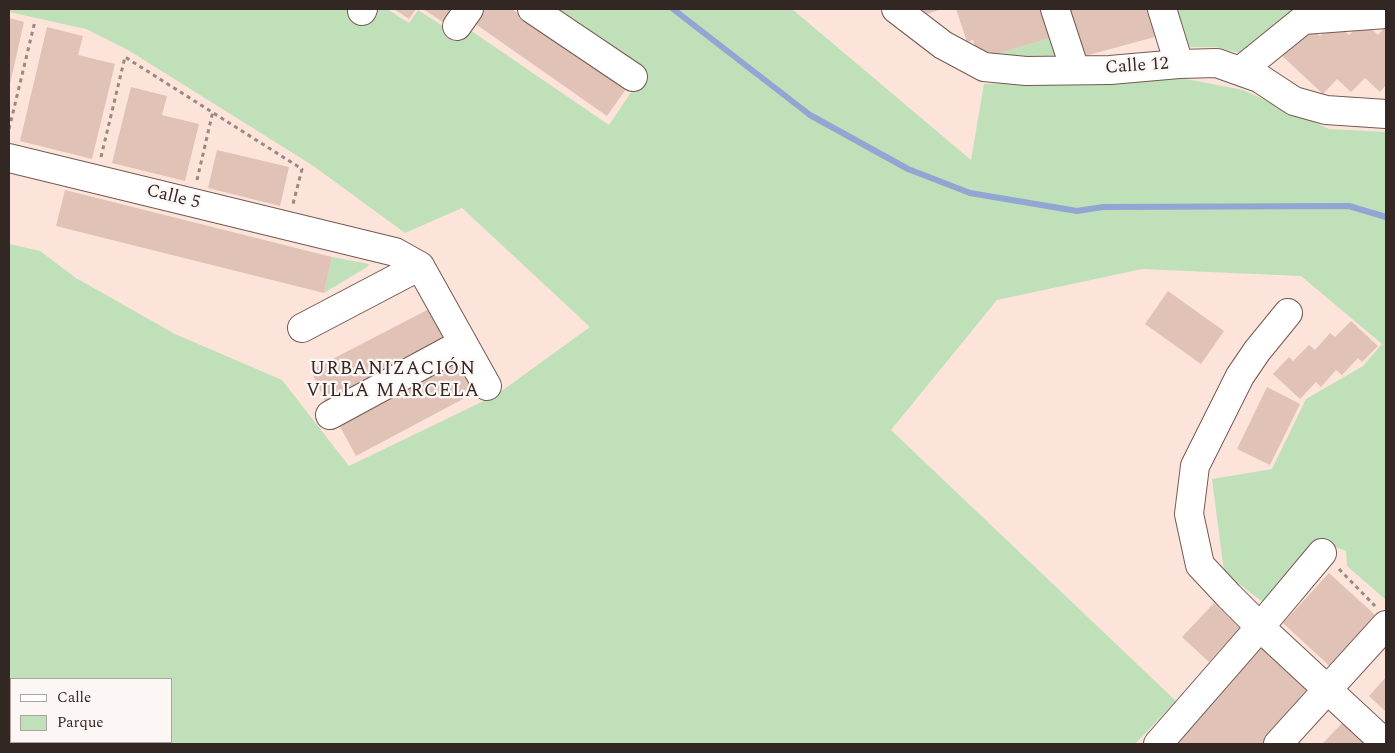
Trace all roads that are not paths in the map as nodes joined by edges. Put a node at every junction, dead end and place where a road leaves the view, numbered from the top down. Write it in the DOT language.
graph roads {
  1 [pos="532,9"];
  2 [pos="896,9"];
  3 [pos="1056,9"];
  4 [pos="1162,9"];
  5 [pos="1386,14"];
  6 [pos="1179,64"];
  7 [pos="1075,70"];
  8 [pos="1240,71"];
  9 [pos="633,77"];
  10 [pos="1386,114"];
  11 [pos="9,158"];
  12 [pos="420,266"];
  13 [pos="1288,313"];
  14 [pos="302,328"];
  15 [pos="464,343"];
  16 [pos="487,386"];
  17 [pos="330,415"];
  18 [pos="1322,553"];
  19 [pos="1383,618"];
  20 [pos="1260,627"];
  21 [pos="1327,690"];
  22 [pos="1158,744"];
  23 [pos="1278,744"];
  24 [pos="1386,744"];
  1 -- 9 [label="street"];
  2 -- 7 [label="street, Calle 12"];
  3 -- 7 [label="street"];
  4 -- 6 [label="street"];
  5 -- 8 [label="street"];
  6 -- 7 [label="street, Calle 12"];
  6 -- 8 [label="street, Calle 12"];
  8 -- 10 [label="street, Calle 12"];
  11 -- 12 [label="street, Calle 5"];
  12 -- 14 [label="street"];
  12 -- 15 [label="street"];
  13 -- 20 [label="street"];
  15 -- 16 [label="street"];
  15 -- 17 [label="street"];
  18 -- 20 [label="street"];
  19 -- 21 [label="street"];
  20 -- 21 [label="street"];
  20 -- 22 [label="street"];
  21 -- 23 [label="street"];
  21 -- 24 [label="street"];
}
